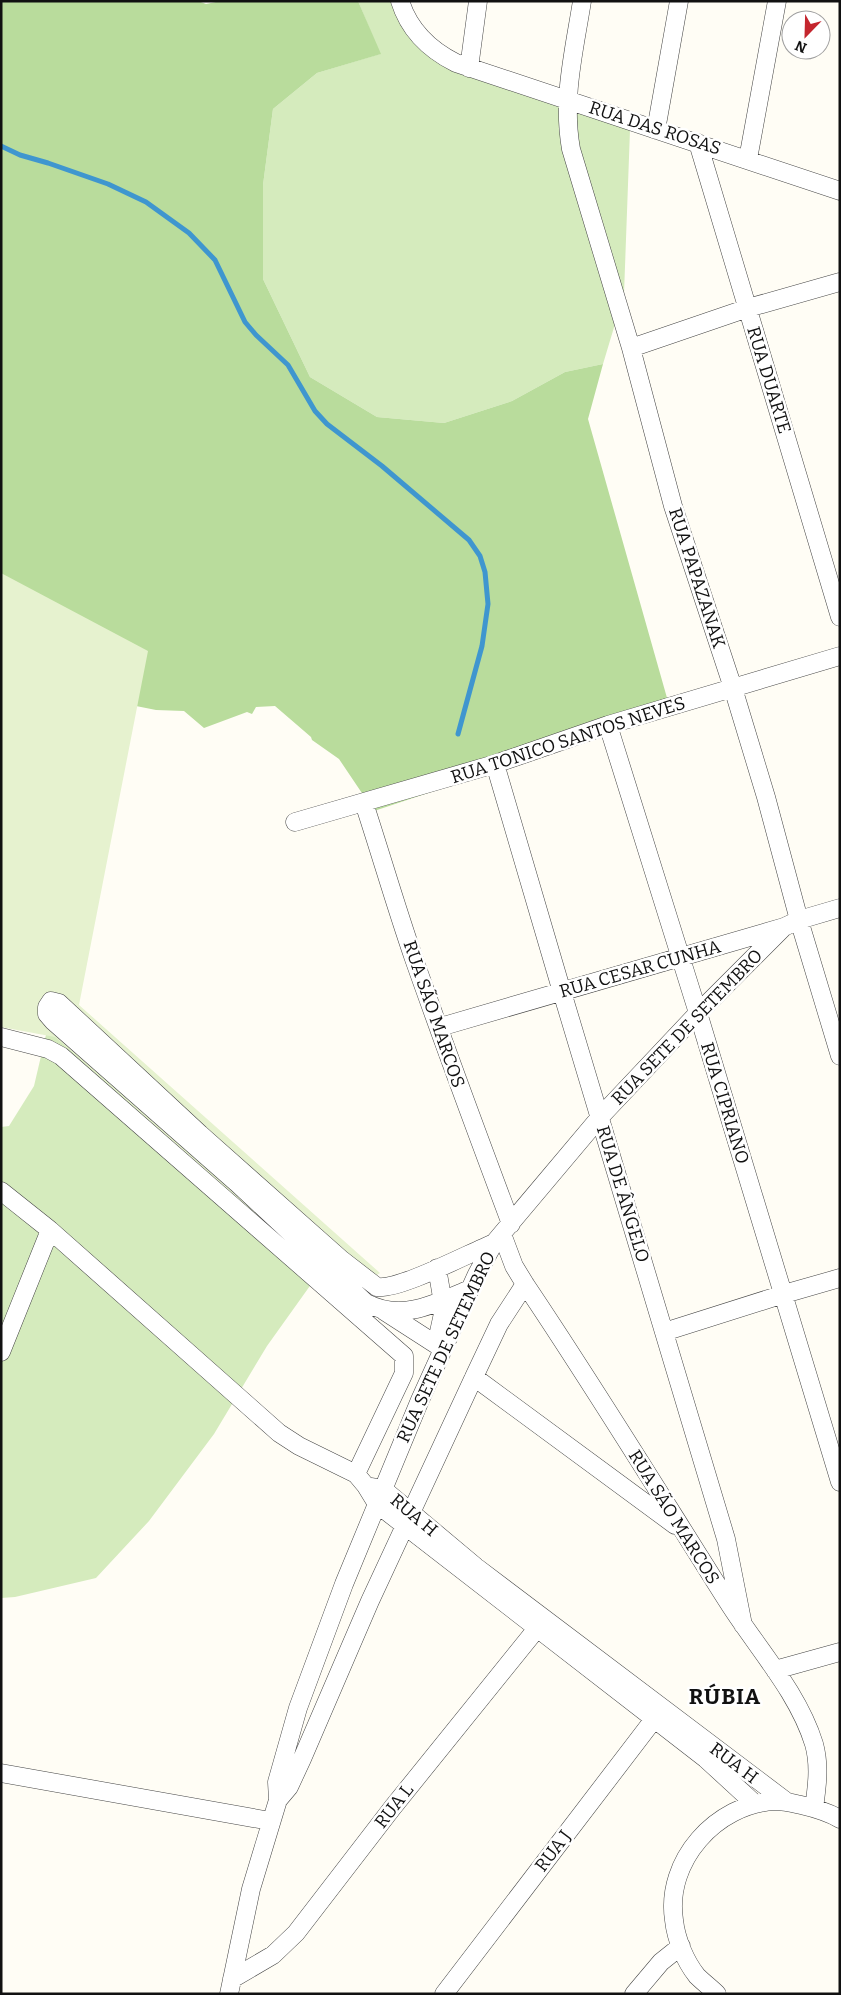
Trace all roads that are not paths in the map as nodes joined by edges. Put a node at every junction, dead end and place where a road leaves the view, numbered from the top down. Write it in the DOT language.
graph roads {
  1 [pos="400,1"];
  2 [pos="478,1"];
  3 [pos="582,1"];
  4 [pos="679,1"];
  5 [pos="777,1"];
  6 [pos="469,68"];
  7 [pos="567,99"];
  8 [pos="656,130"];
  9 [pos="698,143"];
  10 [pos="748,159"];
  11 [pos="840,191"];
  12 [pos="840,282"];
  13 [pos="748,308"];
  14 [pos="631,348"];
  15 [pos="840,617"];
  16 [pos="840,656"];
  17 [pos="733,688"];
  18 [pos="608,725"];
  19 [pos="495,764"];
  20 [pos="364,803"];
  21 [pos="295,822"];
  22 [pos="840,908"];
  23 [pos="792,924"];
  24 [pos="681,958"];
  25 [pos="562,992"];
  26 [pos="698,1013"];
  27 [pos="440,1027"];
  28 [pos="1,1037"];
  29 [pos="840,1056"];
  30 [pos="600,1117"];
  31 [pos="1,1191"];
  32 [pos="50,1230"];
  33 [pos="502,1233"];
  34 [pos="438,1268"];
  35 [pos="840,1278"];
  36 [pos="524,1284"];
  37 [pos="470,1290"];
  38 [pos="784,1294"];
  39 [pos="444,1300"];
  40 [pos="382,1309"];
  41 [pos="664,1332"];
  42 [pos="440,1346"];
  43 [pos="1,1352"];
  44 [pos="474,1377"];
  45 [pos="840,1482"];
  46 [pos="370,1489"];
  47 [pos="409,1520"];
  48 [pos="682,1530"];
  49 [pos="540,1624"];
  50 [pos="743,1625"];
  51 [pos="840,1652"];
  52 [pos="775,1670"];
  53 [pos="658,1714"];
  54 [pos="1,1773"];
  55 [pos="278,1800"];
  56 [pos="787,1802"];
  57 [pos="755,1804"];
  58 [pos="814,1808"];
  59 [pos="840,1820"];
  60 [pos="270,1821"];
  61 [pos="681,1946"];
  62 [pos="231,1986"];
  63 [pos="444,1994"];
  64 [pos="634,1994"];
  65 [pos="717,1994"];
  1 -- 6 [label="street, RUA DAS ROSAS"];
  2 -- 6 [label="street"];
  3 -- 7 [label="street, RUA PAPAZANAK"];
  4 -- 8 [label="street"];
  5 -- 10 [label="street"];
  6 -- 7 [label="street, RUA DAS ROSAS"];
  7 -- 8 [label="street, RUA DAS ROSAS"];
  7 -- 14 [label="street, RUA PAPAZANAK"];
  8 -- 9 [label="street, RUA DAS ROSAS"];
  9 -- 10 [label="street, RUA DAS ROSAS"];
  9 -- 13 [label="street, RUA DUARTE"];
  10 -- 11 [label="street, RUA DAS ROSAS"];
  12 -- 13 [label="street"];
  13 -- 14 [label="street"];
  13 -- 15 [label="street, RUA DUARTE"];
  14 -- 17 [label="street, RUA PAPAZANAK"];
  16 -- 17 [label="street, RUA TONICO SANTOS NEVES"];
  17 -- 18 [label="street, RUA TONICO SANTOS NEVES"];
  17 -- 23 [label="street, RUA PAPAZANAK"];
  18 -- 19 [label="street, RUA TONICO SANTOS NEVES"];
  18 -- 24 [label="street, RUA CIPRIANO"];
  19 -- 20 [label="street, RUA TONICO SANTOS NEVES"];
  19 -- 25 [label="street, RUA DE ÂNGELO"];
  20 -- 21 [label="street, RUA TONICO SANTOS NEVES"];
  20 -- 27 [label="street, RUA SÃO MARCOS"];
  22 -- 23 [label="street, RUA CESAR CUNHA"];
  23 -- 24 [label="street, RUA CESAR CUNHA"];
  23 -- 26 [label="street, RUA SETE DE SETEMBRO"];
  23 -- 29 [label="street, RUA PAPAZANAK"];
  24 -- 25 [label="street, RUA CESAR CUNHA"];
  24 -- 26 [label="street, RUA CIPRIANO"];
  25 -- 27 [label="street, RUA CESAR CUNHA"];
  25 -- 30 [label="street, RUA DE ÂNGELO"];
  26 -- 30 [label="street, RUA SETE DE SETEMBRO"];
  26 -- 38 [label="street, RUA CIPRIANO"];
  27 -- 33 [label="street, RUA SÃO MARCOS"];
  28 -- 46 [label="street"];
  30 -- 33 [label="street, RUA SETE DE SETEMBRO"];
  30 -- 41 [label="street, RUA DE ÂNGELO"];
  31 -- 32 [label="street, RUA H"];
  32 -- 43 [label="street"];
  32 -- 46 [label="street, RUA H"];
  33 -- 34 [label="street"];
  33 -- 36 [label="street, RUA SÃO MARCOS"];
  33 -- 37 [label="street, RUA SETE DE SETEMBRO"];
  34 -- 39 [label="street"];
  34 -- 40 [label="street"];
  35 -- 38 [label="street"];
  36 -- 44 [label="street, RUA SETE DE SETEMBRO"];
  36 -- 48 [label="street, RUA SÃO MARCOS"];
  37 -- 39 [label="street"];
  37 -- 42 [label="street, RUA SETE DE SETEMBRO"];
  38 -- 41 [label="street"];
  38 -- 45 [label="street, RUA CIPRIANO"];
  39 -- 40 [label="street"];
  39 -- 42 [label="street"];
  40 -- 42 [label="street"];
  41 -- 50 [label="street, RUA DE ÂNGELO"];
  42 -- 46 [label="street, RUA SETE DE SETEMBRO"];
  44 -- 47 [label="street, RUA SETE DE SETEMBRO"];
  44 -- 48 [label="street"];
  46 -- 47 [label="street, RUA H"];
  46 -- 55 [label="street, RUA SETE DE SETEMBRO"];
  47 -- 49 [label="street, RUA H"];
  47 -- 55 [label="street, RUA SETE DE SETEMBRO"];
  48 -- 50 [label="street, RUA SÃO MARCOS"];
  49 -- 53 [label="street, RUA H"];
  49 -- 62 [label="street, RUA L"];
  50 -- 52 [label="street, RUA SÃO MARCOS"];
  51 -- 52 [label="street"];
  52 -- 58 [label="street, RUA SÃO MARCOS"];
  53 -- 56 [label="street, RUA H"];
  53 -- 57 [label="street, RUA H"];
  53 -- 63 [label="street, RUA J"];
  54 -- 60 [label="street"];
  55 -- 60 [label="street, RUA SETE DE SETEMBRO"];
  56 -- 57 [label="street"];
  56 -- 58 [label="street"];
  57 -- 61 [label="street"];
  58 -- 59 [label="street"];
  60 -- 62 [label="street, RUA SETE DE SETEMBRO"];
  61 -- 64 [label="street"];
  61 -- 65 [label="street"];
}
